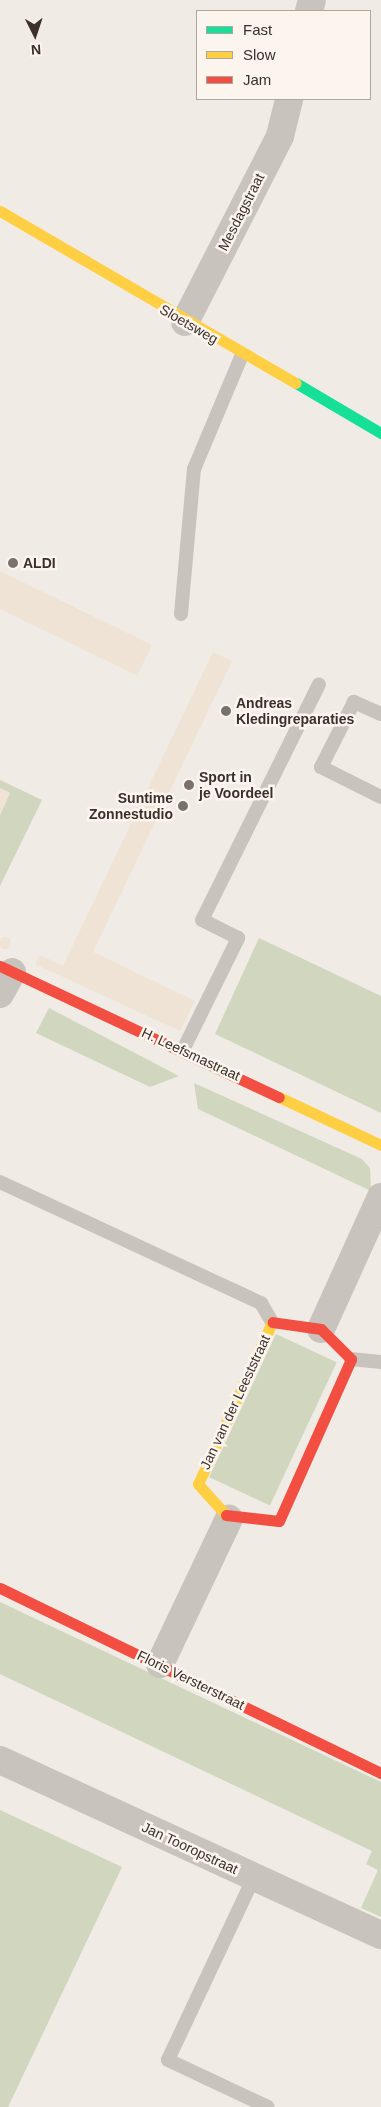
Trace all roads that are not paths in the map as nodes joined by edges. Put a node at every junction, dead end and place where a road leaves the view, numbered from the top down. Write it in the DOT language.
graph roads {
  1 [pos="289,100"];
  2 [pos="0,211"];
  3 [pos="185,322"];
  4 [pos="242,355"];
  5 [pos="381,433"];
  6 [pos="181,614"];
  7 [pos="319,684"];
  8 [pos="381,714"];
  9 [pos="381,797"];
  10 [pos="4,978"];
  11 [pos="182,1050"];
  12 [pos="381,1144"];
  13 [pos="0,1182"];
  14 [pos="381,1198"];
  15 [pos="272,1322"];
  16 [pos="321,1329"];
  17 [pos="351,1359"];
  18 [pos="381,1362"];
  19 [pos="229,1519"];
  20 [pos="0,1588"];
  21 [pos="160,1664"];
  22 [pos="0,1760"];
  23 [pos="381,1773"];
  24 [pos="254,1877"];
  25 [pos="381,1935"];
  26 [pos="268,2107"];
  1 -- 3 [label="street, Mesdagstraat"];
  2 -- 3 [label="street, Sloetsweg"];
  3 -- 4 [label="street, Sloetsweg"];
  4 -- 5 [label="street, Sloetsweg"];
  4 -- 6 [label="lane"];
  7 -- 11 [label="lane"];
  8 -- 9 [label="lane"];
  10 -- 11 [label="street, H. Leefsmastraat"];
  11 -- 12 [label="street, H. Leefsmastraat"];
  13 -- 15 [label="lane"];
  14 -- 16 [label="street"];
  15 -- 16 [label="street, Jan van der Leeststraat"];
  15 -- 19 [label="street, Jan van der Leeststraat"];
  16 -- 17 [label="street"];
  17 -- 18 [label="lane"];
  17 -- 19 [label="street"];
  19 -- 21 [label="street"];
  20 -- 21 [label="street, Floris Versterstraat"];
  21 -- 23 [label="street, Floris Versterstraat"];
  22 -- 24 [label="street, Jan Tooropstraat"];
  24 -- 25 [label="street, Jan Tooropstraat"];
  24 -- 26 [label="lane"];
}
